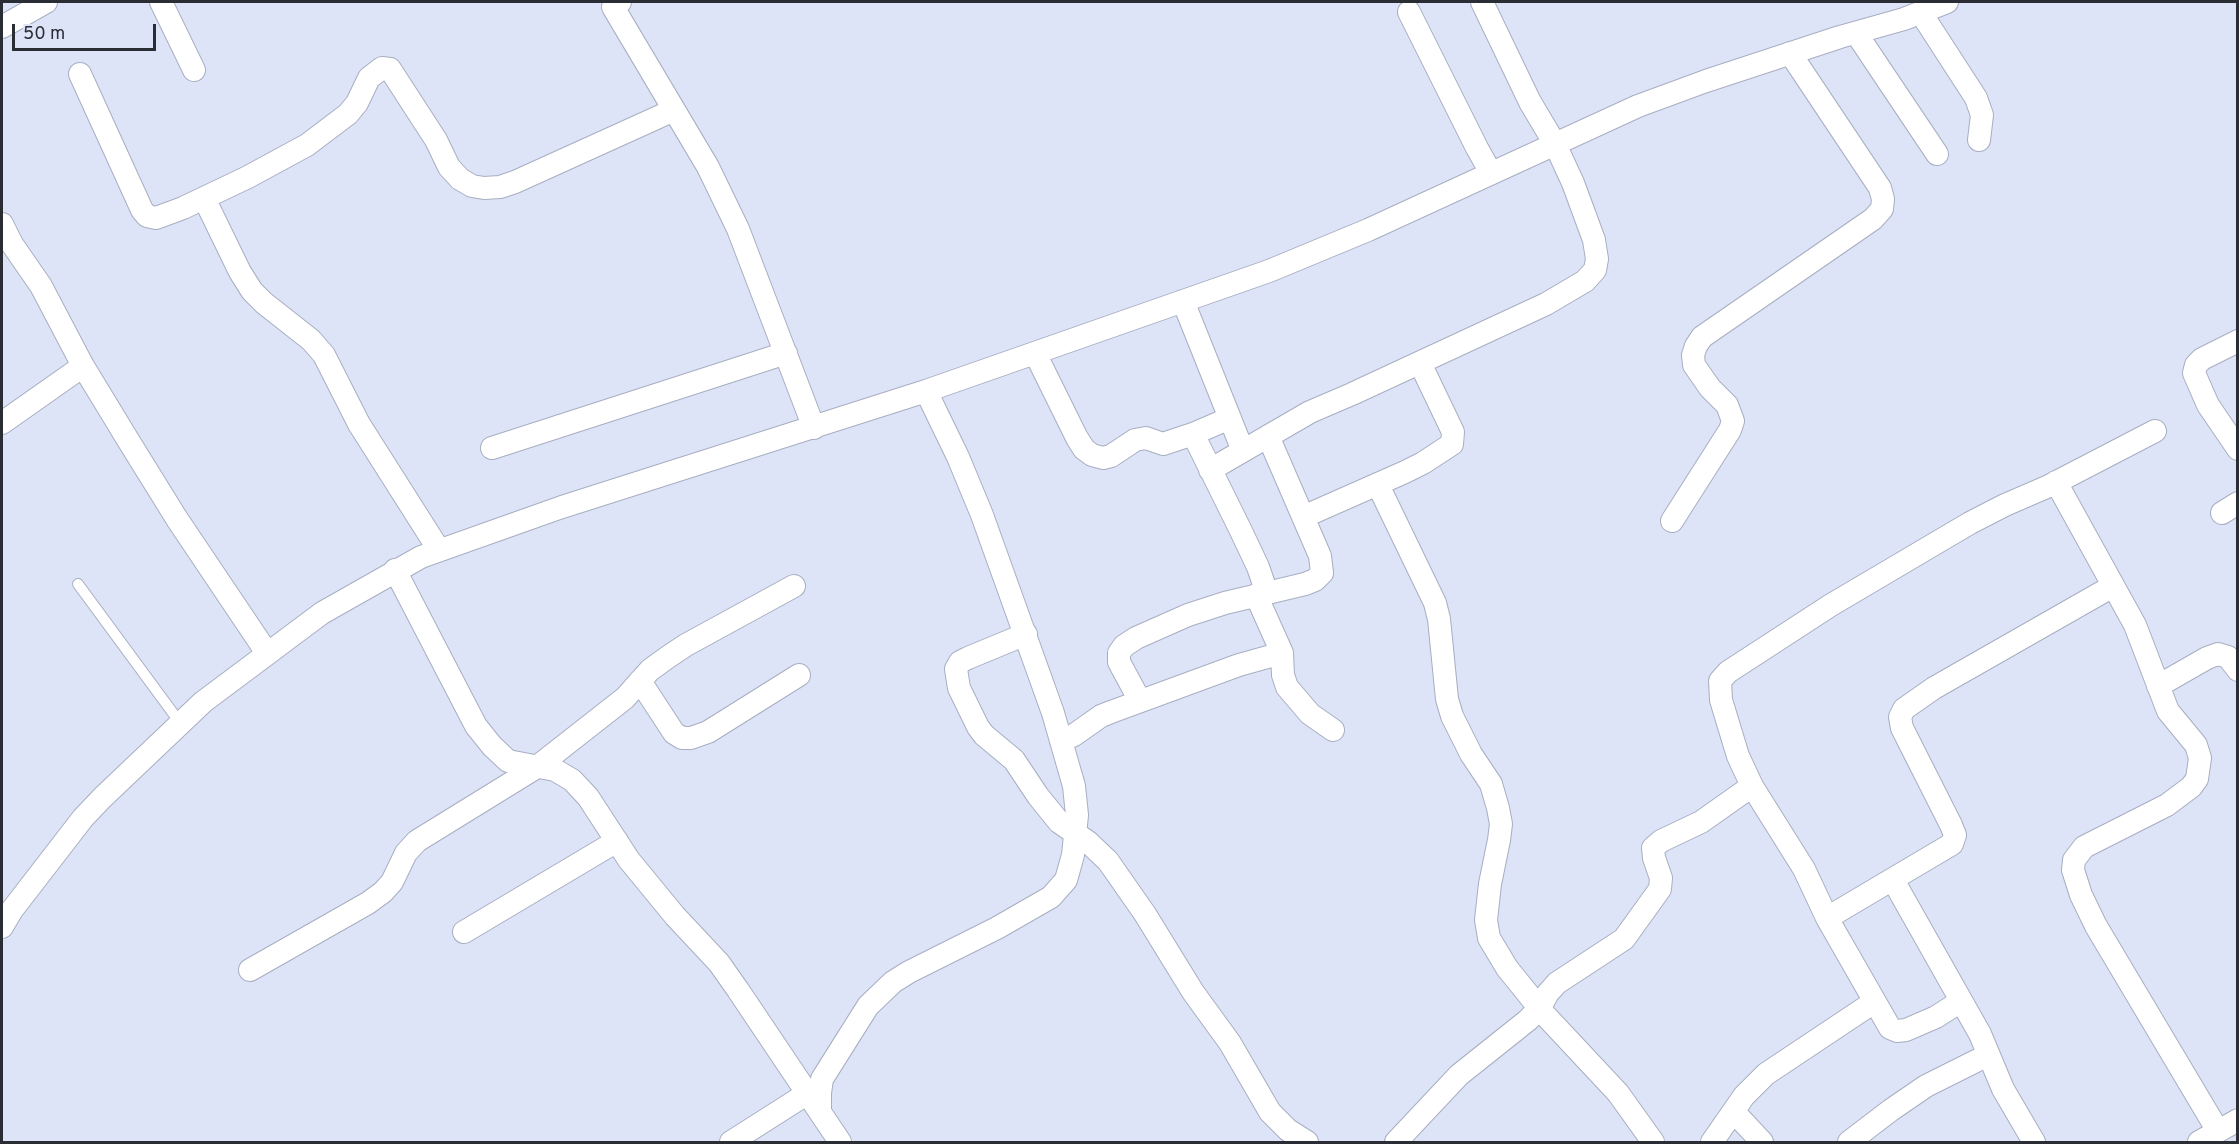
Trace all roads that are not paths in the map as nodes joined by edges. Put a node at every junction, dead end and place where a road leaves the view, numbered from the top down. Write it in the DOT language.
graph roads {
  1 [pos="46,2"];
  2 [pos="161,2"];
  3 [pos="1482,2"];
  4 [pos="1947,2"];
  5 [pos="614,3"];
  6 [pos="1409,12"];
  7 [pos="1921,13"];
  8 [pos="2,24"];
  9 [pos="1856,33"];
  10 [pos="1790,53"];
  11 [pos="194,70"];
  12 [pos="80,74"];
  13 [pos="674,110"];
  14 [pos="1979,140"];
  15 [pos="1555,144"];
  16 [pos="1937,154"];
  17 [pos="1491,173"];
  18 [pos="204,198"];
  19 [pos="2,224"];
  20 [pos="1183,301"];
  21 [pos="2238,341"];
  22 [pos="786,353"];
  23 [pos="1035,353"];
  24 [pos="1420,363"];
  25 [pos="83,366"];
  26 [pos="926,391"];
  27 [pos="1230,418"];
  28 [pos="2,423"];
  29 [pos="813,428"];
  30 [pos="2155,432"];
  31 [pos="1193,434"];
  32 [pos="1268,436"];
  33 [pos="492,448"];
  34 [pos="2238,449"];
  35 [pos="1243,451"];
  36 [pos="1210,470"];
  37 [pos="2056,482"];
  38 [pos="1378,485"];
  39 [pos="1303,517"];
  40 [pos="1672,521"];
  41 [pos="439,550"];
  42 [pos="395,570"];
  43 [pos="78,584"];
  44 [pos="794,586"];
  45 [pos="2113,586"];
  46 [pos="1261,594"];
  47 [pos="1026,634"];
  48 [pos="1281,652"];
  49 [pos="267,653"];
  50 [pos="2238,670"];
  51 [pos="799,675"];
  52 [pos="640,681"];
  53 [pos="2158,686"];
  54 [pos="1140,701"];
  55 [pos="181,724"];
  56 [pos="1333,730"];
  57 [pos="1061,741"];
  58 [pos="537,767"];
  59 [pos="1752,786"];
  60 [pos="1076,835"];
  61 [pos="618,842"];
  62 [pos="1893,880"];
  63 [pos="5,916"];
  64 [pos="1827,918"];
  65 [pos="464,932"];
  66 [pos="250,970"];
  67 [pos="1961,1001"];
  68 [pos="1874,1002"];
  69 [pos="1540,1007"];
  70 [pos="1988,1055"];
  71 [pos="814,1102"];
  72 [pos="1734,1112"];
  73 [pos="2211,1135"];
  74 [pos="731,1143"];
  75 [pos="840,1143"];
  76 [pos="1306,1143"];
  77 [pos="1396,1143"];
  78 [pos="1653,1143"];
  79 [pos="1712,1143"];
  80 [pos="1762,1143"];
  81 [pos="1849,1143"];
  82 [pos="2034,1143"];
  1 -- 8 [label="street"];
  2 -- 11 [label="street"];
  3 -- 15 [label="street"];
  4 -- 7 [label="street"];
  5 -- 13 [label="street"];
  6 -- 17 [label="street"];
  7 -- 9 [label="street"];
  7 -- 14 [label="street"];
  9 -- 10 [label="street"];
  9 -- 16 [label="street"];
  10 -- 15 [label="street"];
  10 -- 40 [label="street"];
  12 -- 18 [label="street"];
  13 -- 18 [label="street"];
  13 -- 22 [label="street"];
  15 -- 17 [label="street"];
  15 -- 24 [label="street"];
  17 -- 20 [label="street"];
  18 -- 41 [label="street"];
  19 -- 25 [label="street"];
  20 -- 23 [label="street"];
  20 -- 27 [label="street"];
  21 -- 34 [label="street"];
  22 -- 29 [label="street"];
  22 -- 33 [label="street"];
  23 -- 26 [label="street"];
  23 -- 31 [label="street"];
  24 -- 32 [label="street"];
  24 -- 38 [label="street"];
  25 -- 28 [label="street"];
  25 -- 49 [label="street"];
  26 -- 29 [label="street"];
  26 -- 47 [label="street"];
  27 -- 31 [label="street"];
  27 -- 35 [label="street"];
  29 -- 41 [label="street"];
  30 -- 37 [label="street"];
  31 -- 36 [label="street"];
  32 -- 35 [label="street"];
  32 -- 39 [label="street"];
  35 -- 36 [label="street"];
  36 -- 46 [label="street"];
  37 -- 45 [label="street"];
  37 -- 59 [label="street"];
  38 -- 39 [label="street"];
  38 -- 69 [label="street"];
  39 -- 46 [label="street"];
  41 -- 42 [label="street"];
  42 -- 49 [label="street"];
  42 -- 58 [label="street"];
  43 -- 55 [label="lane"];
  44 -- 52 [label="street"];
  45 -- 53 [label="street"];
  45 -- 62 [label="street"];
  46 -- 48 [label="street"];
  46 -- 54 [label="street"];
  47 -- 57 [label="street"];
  47 -- 60 [label="street"];
  48 -- 54 [label="street"];
  48 -- 56 [label="street"];
  49 -- 55 [label="street"];
  50 -- 53 [label="street"];
  51 -- 52 [label="street"];
  52 -- 58 [label="street"];
  53 -- 73 [label="street"];
  54 -- 57 [label="street"];
  55 -- 63 [label="street"];
  57 -- 60 [label="street"];
  58 -- 61 [label="street"];
  58 -- 66 [label="street"];
  59 -- 64 [label="street"];
  59 -- 69 [label="street"];
  60 -- 71 [label="street"];
  60 -- 76 [label="street"];
  61 -- 65 [label="street"];
  61 -- 71 [label="street"];
  62 -- 64 [label="street"];
  62 -- 67 [label="street"];
  64 -- 68 [label="street"];
  67 -- 68 [label="street"];
  67 -- 70 [label="street"];
  68 -- 72 [label="street"];
  69 -- 77 [label="street"];
  69 -- 78 [label="street"];
  70 -- 81 [label="street"];
  70 -- 82 [label="street"];
  71 -- 74 [label="street"];
  71 -- 75 [label="street"];
  72 -- 79 [label="street"];
  72 -- 80 [label="street"];
}
